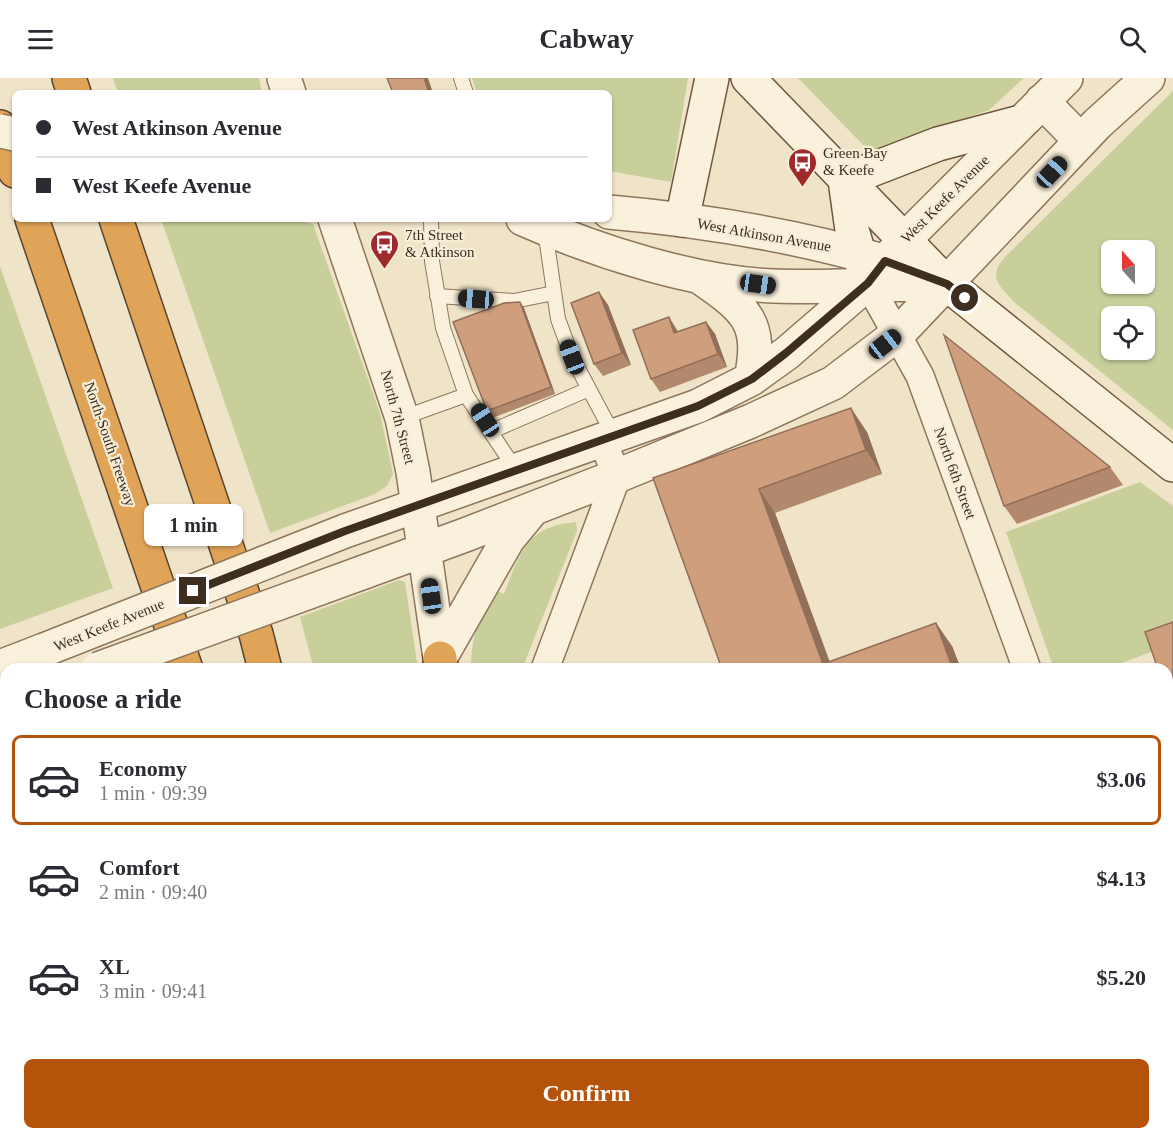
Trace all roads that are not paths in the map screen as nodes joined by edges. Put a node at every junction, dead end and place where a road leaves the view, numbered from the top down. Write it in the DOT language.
graph roads {
  1 [pos="712,78"];
  2 [pos="748,78"];
  3 [pos="1066,78"];
  4 [pos="1148,78"];
  5 [pos="1032,112"];
  6 [pos="0,129"];
  7 [pos="1081,141"];
  8 [pos="0,163"];
  9 [pos="12,163"];
  10 [pos="845,180"];
  11 [pos="12,189"];
  12 [pos="612,212"];
  13 [pos="682,220"];
  14 [pos="27,222"];
  15 [pos="33,222"];
  16 [pos="118,222"];
  17 [pos="336,222"];
  18 [pos="431,222"];
  19 [pos="534,224"];
  20 [pos="879,260"];
  21 [pos="47,264"];
  22 [pos="694,274"];
  23 [pos="947,284"];
  24 [pos="554,292"];
  25 [pos="437,296"];
  26 [pos="899,333"];
  27 [pos="752,379"];
  28 [pos="589,389"];
  29 [pos="466,395"];
  30 [pos="402,418"];
  31 [pos="492,431"];
  32 [pos="608,438"];
  33 [pos="1173,465"];
  34 [pos="516,470"];
  35 [pos="616,476"];
  36 [pos="417,505"];
  37 [pos="533,509"];
  38 [pos="424,550"];
  39 [pos="12,663"];
  40 [pos="114,663"];
  41 [pos="184,663"];
  42 [pos="263,663"];
  43 [pos="441,663"];
  44 [pos="547,663"];
  45 [pos="1025,663"];
  1 -- 13 [label="street"];
  2 -- 10 [label="street"];
  3 -- 5 [label="street, West Keefe Avenue"];
  4 -- 7 [label="street"];
  5 -- 7 [label="street"];
  5 -- 10 [label="street"];
  5 -- 20 [label="street, West Keefe Avenue"];
  6 -- 9 [label="highway"];
  7 -- 23 [label="street"];
  8 -- 11 [label="highway"];
  10 -- 20 [label="street"];
  10 -- 20 [label="street"];
  12 -- 13 [label="street, West Atkinson Avenue"];
  13 -- 20 [label="street, West Atkinson Avenue"];
  14 -- 21 [label="highway"];
  15 -- 21 [label="highway, North-South Freeway"];
  16 -- 42 [label="highway"];
  17 -- 30 [label="street, North 7th Street"];
  18 -- 25 [label="lane"];
  19 -- 22 [label="street, West Atkinson Avenue"];
  19 -- 24 [label="lane"];
  20 -- 22 [label="street, West Atkinson Avenue"];
  20 -- 23 [label="street"];
  20 -- 23 [label="street, West Atkinson Avenue"];
  20 -- 26 [label="street, North 6th Street"];
  20 -- 27 [label="street, West Keefe Avenue"];
  21 -- 41 [label="highway, North-South Freeway"];
  22 -- 27 [label="street"];
  23 -- 26 [label="street"];
  23 -- 33 [label="street"];
  24 -- 25 [label="lane"];
  24 -- 28 [label="lane"];
  25 -- 29 [label="lane"];
  26 -- 35 [label="street"];
  26 -- 45 [label="street, North 6th Street"];
  27 -- 32 [label="street, West Keefe Avenue"];
  28 -- 31 [label="lane"];
  28 -- 32 [label="lane"];
  29 -- 30 [label="lane"];
  29 -- 31 [label="lane"];
  30 -- 36 [label="street, North 7th Street"];
  31 -- 34 [label="lane"];
  32 -- 34 [label="street, West Keefe Avenue"];
  32 -- 35 [label="street"];
  34 -- 36 [label="street, West Keefe Avenue"];
  35 -- 37 [label="street"];
  35 -- 44 [label="street"];
  36 -- 38 [label="street, North 7th Street"];
  36 -- 39 [label="street, West Keefe Avenue, bridge"];
  37 -- 38 [label="street"];
  37 -- 43 [label="street"];
  38 -- 40 [label="street, bridge"];
  38 -- 43 [label="street, North 7th Street"];
}
